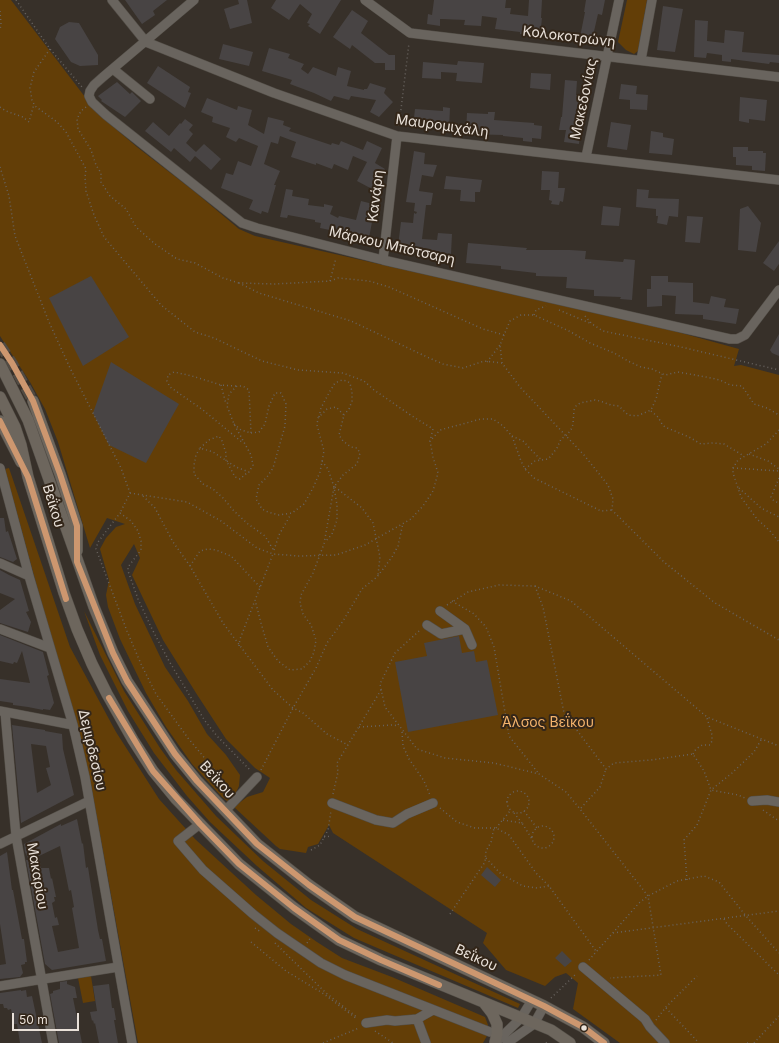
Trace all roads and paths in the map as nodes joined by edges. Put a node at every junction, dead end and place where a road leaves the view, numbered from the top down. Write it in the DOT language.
graph roads {
  1 [pos="16,0"];
  2 [pos="112,0"];
  3 [pos="194,0"];
  4 [pos="365,0"];
  5 [pos="620,0"];
  6 [pos="652,0"];
  7 [pos="0,11"];
  8 [pos="0,30"];
  9 [pos="410,33"];
  10 [pos="146,42"];
  11 [pos="50,49"];
  12 [pos="607,56"];
  13 [pos="641,60"];
  14 [pos="113,69"];
  15 [pos="779,77"];
  16 [pos="91,99"];
  17 [pos="150,99"];
  18 [pos="34,104"];
  19 [pos="0,107"];
  20 [pos="397,136"];
  21 [pos="586,158"];
  22 [pos="0,167"];
  23 [pos="779,180"];
  24 [pos="338,248"];
  25 [pos="383,260"];
  26 [pos="330,281"];
  27 [pos="239,283"];
  28 [pos="779,290"];
  29 [pos="582,304"];
  30 [pos="546,306"];
  31 [pos="559,310"];
  32 [pos="534,315"];
  33 [pos="592,324"];
  34 [pos="504,335"];
  35 [pos="500,345"];
  36 [pos="487,362"];
  37 [pos="502,363"];
  38 [pos="0,364"];
  39 [pos="779,370"];
  40 [pos="662,374"];
  41 [pos="220,385"];
  42 [pos="236,386"];
  43 [pos="0,397"];
  44 [pos="33,401"];
  45 [pos="227,406"];
  46 [pos="651,410"];
  47 [pos="344,415"];
  48 [pos="779,415"];
  49 [pos="318,418"];
  50 [pos="0,421"];
  51 [pos="234,424"];
  52 [pos="779,430"];
  53 [pos="251,433"];
  54 [pos="567,435"];
  55 [pos="512,436"];
  56 [pos="430,441"];
  57 [pos="244,444"];
  58 [pos="200,448"];
  59 [pos="749,454"];
  60 [pos="744,456"];
  61 [pos="226,460"];
  62 [pos="322,460"];
  63 [pos="544,460"];
  64 [pos="733,468"];
  65 [pos="525,469"];
  66 [pos="779,470"];
  67 [pos="249,472"];
  68 [pos="1,473"];
  69 [pos="28,477"];
  70 [pos="779,478"];
  71 [pos="334,487"];
  72 [pos="738,488"];
  73 [pos="130,493"];
  74 [pos="143,495"];
  75 [pos="779,503"];
  76 [pos="612,510"];
  77 [pos="120,513"];
  78 [pos="292,513"];
  79 [pos="779,517"];
  80 [pos="404,523"];
  81 [pos="376,539"];
  82 [pos="779,542"];
  83 [pos="324,544"];
  84 [pos="274,551"];
  85 [pos="273,554"];
  86 [pos="320,555"];
  87 [pos="77,562"];
  88 [pos="0,563"];
  89 [pos="190,566"];
  90 [pos="29,576"];
  91 [pos="377,577"];
  92 [pos="535,586"];
  93 [pos="260,587"];
  94 [pos="255,600"];
  95 [pos="452,601"];
  96 [pos="440,611"];
  97 [pos="427,625"];
  98 [pos="0,629"];
  99 [pos="465,629"];
  100 [pos="779,640"];
  101 [pos="472,645"];
  102 [pos="239,646"];
  103 [pos="50,648"];
  104 [pos="381,690"];
  105 [pos="293,708"];
  106 [pos="2,712"];
  107 [pos="707,717"];
  108 [pos="73,725"];
  109 [pos="399,726"];
  110 [pos="359,727"];
  111 [pos="402,730"];
  112 [pos="761,740"];
  113 [pos="348,745"];
  114 [pos="779,746"];
  115 [pos="692,754"];
  116 [pos="606,769"];
  117 [pos="539,774"];
  118 [pos="257,777"];
  119 [pos="711,790"];
  120 [pos="237,798"];
  121 [pos="89,801"];
  122 [pos="752,801"];
  123 [pos="779,802"];
  124 [pos="332,803"];
  125 [pos="433,803"];
  126 [pos="580,809"];
  127 [pos="511,810"];
  128 [pos="224,811"];
  129 [pos="524,811"];
  130 [pos="513,812"];
  131 [pos="503,820"];
  132 [pos="779,821"];
  133 [pos="522,823"];
  134 [pos="200,824"];
  135 [pos="495,828"];
  136 [pos="537,828"];
  137 [pos="16,836"];
  138 [pos="332,836"];
  139 [pos="324,838"];
  140 [pos="532,839"];
  141 [pos="0,844"];
  142 [pos="311,850"];
  143 [pos="486,857"];
  144 [pos="686,880"];
  145 [pos="549,886"];
  146 [pos="648,896"];
  147 [pos="779,911"];
  148 [pos="450,914"];
  149 [pos="746,916"];
  150 [pos="724,919"];
  151 [pos="255,928"];
  152 [pos="654,928"];
  153 [pos="613,933"];
  154 [pos="265,936"];
  155 [pos="251,942"];
  156 [pos="274,943"];
  157 [pos="596,951"];
  158 [pos="779,953"];
  159 [pos="118,967"];
  160 [pos="583,967"];
  161 [pos="779,975"];
  162 [pos="697,976"];
  163 [pos="598,979"];
  164 [pos="41,980"];
  165 [pos="0,986"];
  166 [pos="532,1000"];
  167 [pos="484,1003"];
  168 [pos="544,1006"];
  169 [pos="666,1008"];
  170 [pos="433,1010"];
  171 [pos="779,1016"];
  172 [pos="521,1018"];
  173 [pos="417,1019"];
  174 [pos="534,1024"];
  175 [pos="364,1025"];
  176 [pos="650,1027"];
  177 [pos="493,1039"];
  178 [pos="53,1043"];
  179 [pos="132,1043"];
  180 [pos="323,1043"];
  181 [pos="393,1043"];
  182 [pos="426,1043"];
  183 [pos="507,1043"];
  184 [pos="570,1043"];
  185 [pos="604,1043"];
  186 [pos="665,1043"];
  187 [pos="700,1043"];
  188 [pos="754,1043"];
  1 -- 11 [label="path"];
  2 -- 10 [label="street, Μαυρομιχάλη"];
  3 -- 10 [label="street"];
  4 -- 9 [label="street, Κολοκοτρώνη"];
  5 -- 12 [label="street, Μακεδονίας"];
  6 -- 13 [label="street"];
  7 -- 8 [label="path"];
  9 -- 12 [label="street, Κολοκοτρώνη"];
  9 -- 20 [label="path"];
  10 -- 14 [label="street"];
  10 -- 20 [label="street, Μαυρομιχάλη"];
  11 -- 16 [label="path"];
  11 -- 18 [label="path"];
  12 -- 13 [label="street, Κολοκοτρώνη"];
  12 -- 21 [label="street, Μακεδονίας"];
  13 -- 15 [label="street, Κολοκοτρώνη"];
  14 -- 16 [label="street"];
  14 -- 17 [label="street"];
  16 -- 24 [label="street, Μάρκου Μπότσαρη"];
  16 -- 27 [label="path"];
  18 -- 19 [label="path"];
  18 -- 56 [label="path"];
  20 -- 21 [label="street, Μαυρομιχάλη"];
  20 -- 25 [label="street, Κανάρη"];
  21 -- 23 [label="street, Μαυρομιχάλη"];
  22 -- 73 [label="path"];
  24 -- 25 [label="street, Μάρκου Μπότσαρη"];
  24 -- 26 [label="path"];
  25 -- 29 [label="street, Μάρκου Μπότσαρη"];
  26 -- 27 [label="path"];
  26 -- 34 [label="path"];
  27 -- 36 [label="path"];
  28 -- 29 [label="street, Μάρκου Μπότσαρη"];
  29 -- 33 [label="path"];
  30 -- 32 [label="path"];
  31 -- 33 [label="path"];
  32 -- 34 [label="path"];
  32 -- 40 [label="path"];
  33 -- 39 [label="path"];
  34 -- 35 [label="path"];
  35 -- 36 [label="path"];
  35 -- 37 [label="path"];
  36 -- 37 [label="path"];
  37 -- 54 [label="path"];
  38 -- 87 [label="main road, Βεΐκου"];
  40 -- 46 [label="path"];
  40 -- 48 [label="path"];
  41 -- 42 [label="path"];
  41 -- 45 [label="path"];
  41 -- 57 [label="path"];
  42 -- 45 [label="path"];
  42 -- 53 [label="path"];
  43 -- 69 [label="main road, Βεΐκου"];
  44 -- 87 [label="main road"];
  45 -- 51 [label="path"];
  46 -- 54 [label="path"];
  46 -- 60 [label="path"];
  47 -- 49 [label="path"];
  47 -- 49 [label="path"];
  47 -- 71 [label="path"];
  49 -- 62 [label="path"];
  50 -- 69 [label="main road"];
  51 -- 53 [label="path"];
  51 -- 57 [label="path"];
  52 -- 59 [label="path"];
  53 -- 78 [label="path"];
  54 -- 63 [label="path"];
  54 -- 76 [label="path"];
  55 -- 56 [label="path"];
  55 -- 63 [label="path"];
  55 -- 65 [label="path"];
  56 -- 80 [label="path"];
  57 -- 67 [label="path"];
  58 -- 61 [label="path"];
  58 -- 61 [label="path"];
  58 -- 84 [label="path"];
  59 -- 60 [label="path"];
  59 -- 66 [label="path"];
  60 -- 64 [label="path"];
  61 -- 67 [label="path"];
  61 -- 67 [label="path"];
  62 -- 71 [label="path"];
  62 -- 78 [label="path"];
  63 -- 65 [label="path"];
  64 -- 66 [label="path"];
  64 -- 72 [label="path"];
  65 -- 76 [label="path"];
  68 -- 90 [label="street, Δεμιρδεσίου"];
  69 -- 134 [label="main road, Βεΐκου"];
  70 -- 75 [label="path"];
  71 -- 81 [label="path"];
  71 -- 83 [label="path"];
  71 -- 83 [label="path"];
  72 -- 79 [label="path"];
  72 -- 82 [label="path"];
  73 -- 74 [label="path"];
  73 -- 77 [label="path"];
  74 -- 85 [label="path"];
  74 -- 89 [label="path"];
  76 -- 100 [label="path"];
  77 -- 118 [label="path"];
  77 -- 120 [label="path"];
  78 -- 84 [label="path"];
  80 -- 81 [label="path"];
  80 -- 91 [label="path"];
  81 -- 86 [label="path"];
  81 -- 91 [label="path"];
  83 -- 86 [label="path"];
  84 -- 85 [label="path"];
  85 -- 86 [label="path"];
  85 -- 93 [label="path"];
  86 -- 94 [label="path"];
  87 -- 128 [label="main road, Βεΐκου"];
  88 -- 90 [label="street"];
  89 -- 93 [label="path"];
  89 -- 102 [label="path"];
  90 -- 103 [label="street, Δεμιρδεσίου"];
  91 -- 105 [label="path"];
  92 -- 95 [label="path"];
  92 -- 107 [label="path"];
  92 -- 116 [label="path"];
  93 -- 94 [label="path"];
  94 -- 102 [label="path"];
  95 -- 96 [label="path"];
  95 -- 117 [label="path"];
  96 -- 99 [label="street"];
  97 -- 99 [label="street"];
  97 -- 104 [label="path"];
  98 -- 103 [label="street"];
  99 -- 101 [label="street"];
  102 -- 105 [label="path"];
  103 -- 108 [label="street, Δεμιρδεσίου"];
  104 -- 109 [label="path"];
  104 -- 110 [label="path"];
  105 -- 113 [label="path"];
  105 -- 118 [label="path"];
  106 -- 108 [label="street"];
  106 -- 137 [label="street, Μακαρίου"];
  107 -- 112 [label="path"];
  107 -- 115 [label="path"];
  108 -- 121 [label="street, Δεμιρδεσίου"];
  109 -- 110 [label="path"];
  109 -- 111 [label="path"];
  110 -- 113 [label="path"];
  111 -- 117 [label="path"];
  111 -- 125 [label="path"];
  112 -- 114 [label="path"];
  112 -- 119 [label="path"];
  113 -- 124 [label="path"];
  115 -- 116 [label="path"];
  115 -- 119 [label="path"];
  116 -- 126 [label="path"];
  117 -- 126 [label="path"];
  118 -- 120 [label="street"];
  119 -- 122 [label="path"];
  119 -- 144 [label="path"];
  120 -- 128 [label="street"];
  121 -- 137 [label="street"];
  121 -- 159 [label="street, Δεμιρδεσίου"];
  122 -- 123 [label="street"];
  122 -- 132 [label="path"];
  124 -- 125 [label="street"];
  124 -- 139 [label="path"];
  125 -- 135 [label="path"];
  126 -- 146 [label="path"];
  127 -- 129 [label="path"];
  127 -- 130 [label="path"];
  127 -- 131 [label="path"];
  128 -- 166 [label="main road, Βεΐκου"];
  129 -- 130 [label="path"];
  129 -- 136 [label="path"];
  130 -- 133 [label="path"];
  131 -- 133 [label="path"];
  131 -- 135 [label="path"];
  133 -- 140 [label="path"];
  134 -- 167 [label="main road, Βεΐκου"];
  134 -- 170 [label="street"];
  135 -- 143 [label="path"];
  135 -- 145 [label="path"];
  136 -- 140 [label="path"];
  136 -- 140 [label="path"];
  137 -- 141 [label="street"];
  137 -- 164 [label="street, Μακαρίου"];
  138 -- 139 [label="path"];
  139 -- 142 [label="path"];
  143 -- 145 [label="path"];
  143 -- 148 [label="path"];
  144 -- 146 [label="path"];
  144 -- 149 [label="path"];
  145 -- 157 [label="path"];
  146 -- 152 [label="path"];
  146 -- 153 [label="path"];
  147 -- 149 [label="path"];
  149 -- 150 [label="path"];
  149 -- 158 [label="path"];
  150 -- 152 [label="path"];
  150 -- 161 [label="path"];
  151 -- 154 [label="path"];
  152 -- 153 [label="path"];
  152 -- 163 [label="path"];
  153 -- 157 [label="path"];
  155 -- 175 [label="path"];
  156 -- 175 [label="path"];
  157 -- 160 [label="path"];
  159 -- 164 [label="street"];
  159 -- 179 [label="street, Δεμιρδεσίου"];
  160 -- 163 [label="street"];
  160 -- 168 [label="path"];
  162 -- 169 [label="path"];
  163 -- 176 [label="street"];
  164 -- 165 [label="street"];
  164 -- 178 [label="street, Μακαρίου"];
  166 -- 168 [label="main road, Βεΐκου"];
  166 -- 172 [label="street"];
  167 -- 172 [label="main road, Βεΐκου"];
  167 -- 177 [label="main road"];
  168 -- 174 [label="street"];
  168 -- 185 [label="main road, Βεΐκου"];
  169 -- 176 [label="path"];
  169 -- 187 [label="path"];
  170 -- 173 [label="street"];
  170 -- 177 [label="street"];
  171 -- 188 [label="path"];
  172 -- 174 [label="main road, Βεΐκου"];
  172 -- 177 [label="street"];
  173 -- 175 [label="street"];
  173 -- 182 [label="street"];
  174 -- 183 [label="street"];
  174 -- 184 [label="main road, Βεΐκου"];
  175 -- 180 [label="path"];
  175 -- 181 [label="path"];
  176 -- 186 [label="street"];
}
